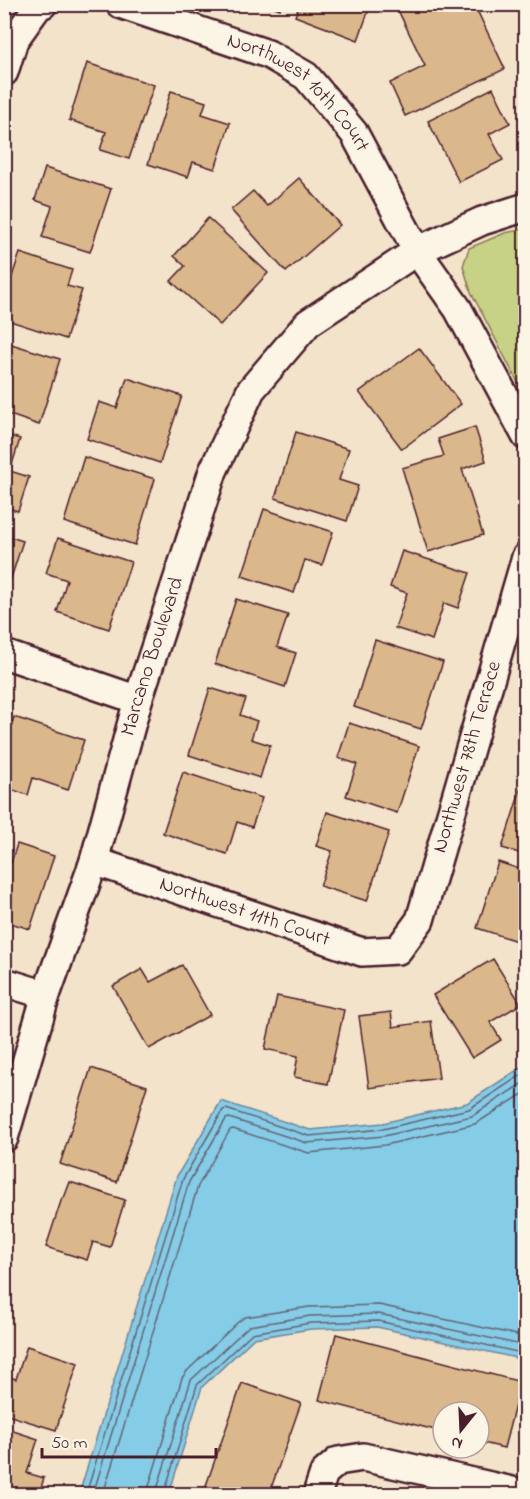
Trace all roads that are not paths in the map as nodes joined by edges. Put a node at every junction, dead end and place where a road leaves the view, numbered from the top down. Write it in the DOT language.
graph roads {
  1 [pos="120,4"];
  2 [pos="41,5"];
  3 [pos="4,72"];
  4 [pos="525,207"];
  5 [pos="417,251"];
  6 [pos="525,436"];
  7 [pos="525,557"];
  8 [pos="4,654"];
  9 [pos="138,700"];
  10 [pos="94,861"];
  11 [pos="398,950"];
  12 [pos="4,982"];
  13 [pos="46,995"];
  14 [pos="4,1138"];
  15 [pos="317,1494"];
  16 [pos="525,1494"];
  1 -- 5 [label="street, Northwest 10th Court"];
  2 -- 3 [label="street"];
  4 -- 5 [label="street, Marcano Boulevard"];
  5 -- 6 [label="street"];
  5 -- 9 [label="street, Marcano Boulevard"];
  7 -- 11 [label="street, Northwest 78th Terrace"];
  8 -- 9 [label="street"];
  9 -- 10 [label="street, Marcano Boulevard"];
  10 -- 11 [label="street, Northwest 11th Court"];
  10 -- 13 [label="street, Marcano Boulevard"];
  12 -- 13 [label="street"];
  13 -- 14 [label="street, Marcano Boulevard"];
  15 -- 16 [label="street"];
}
